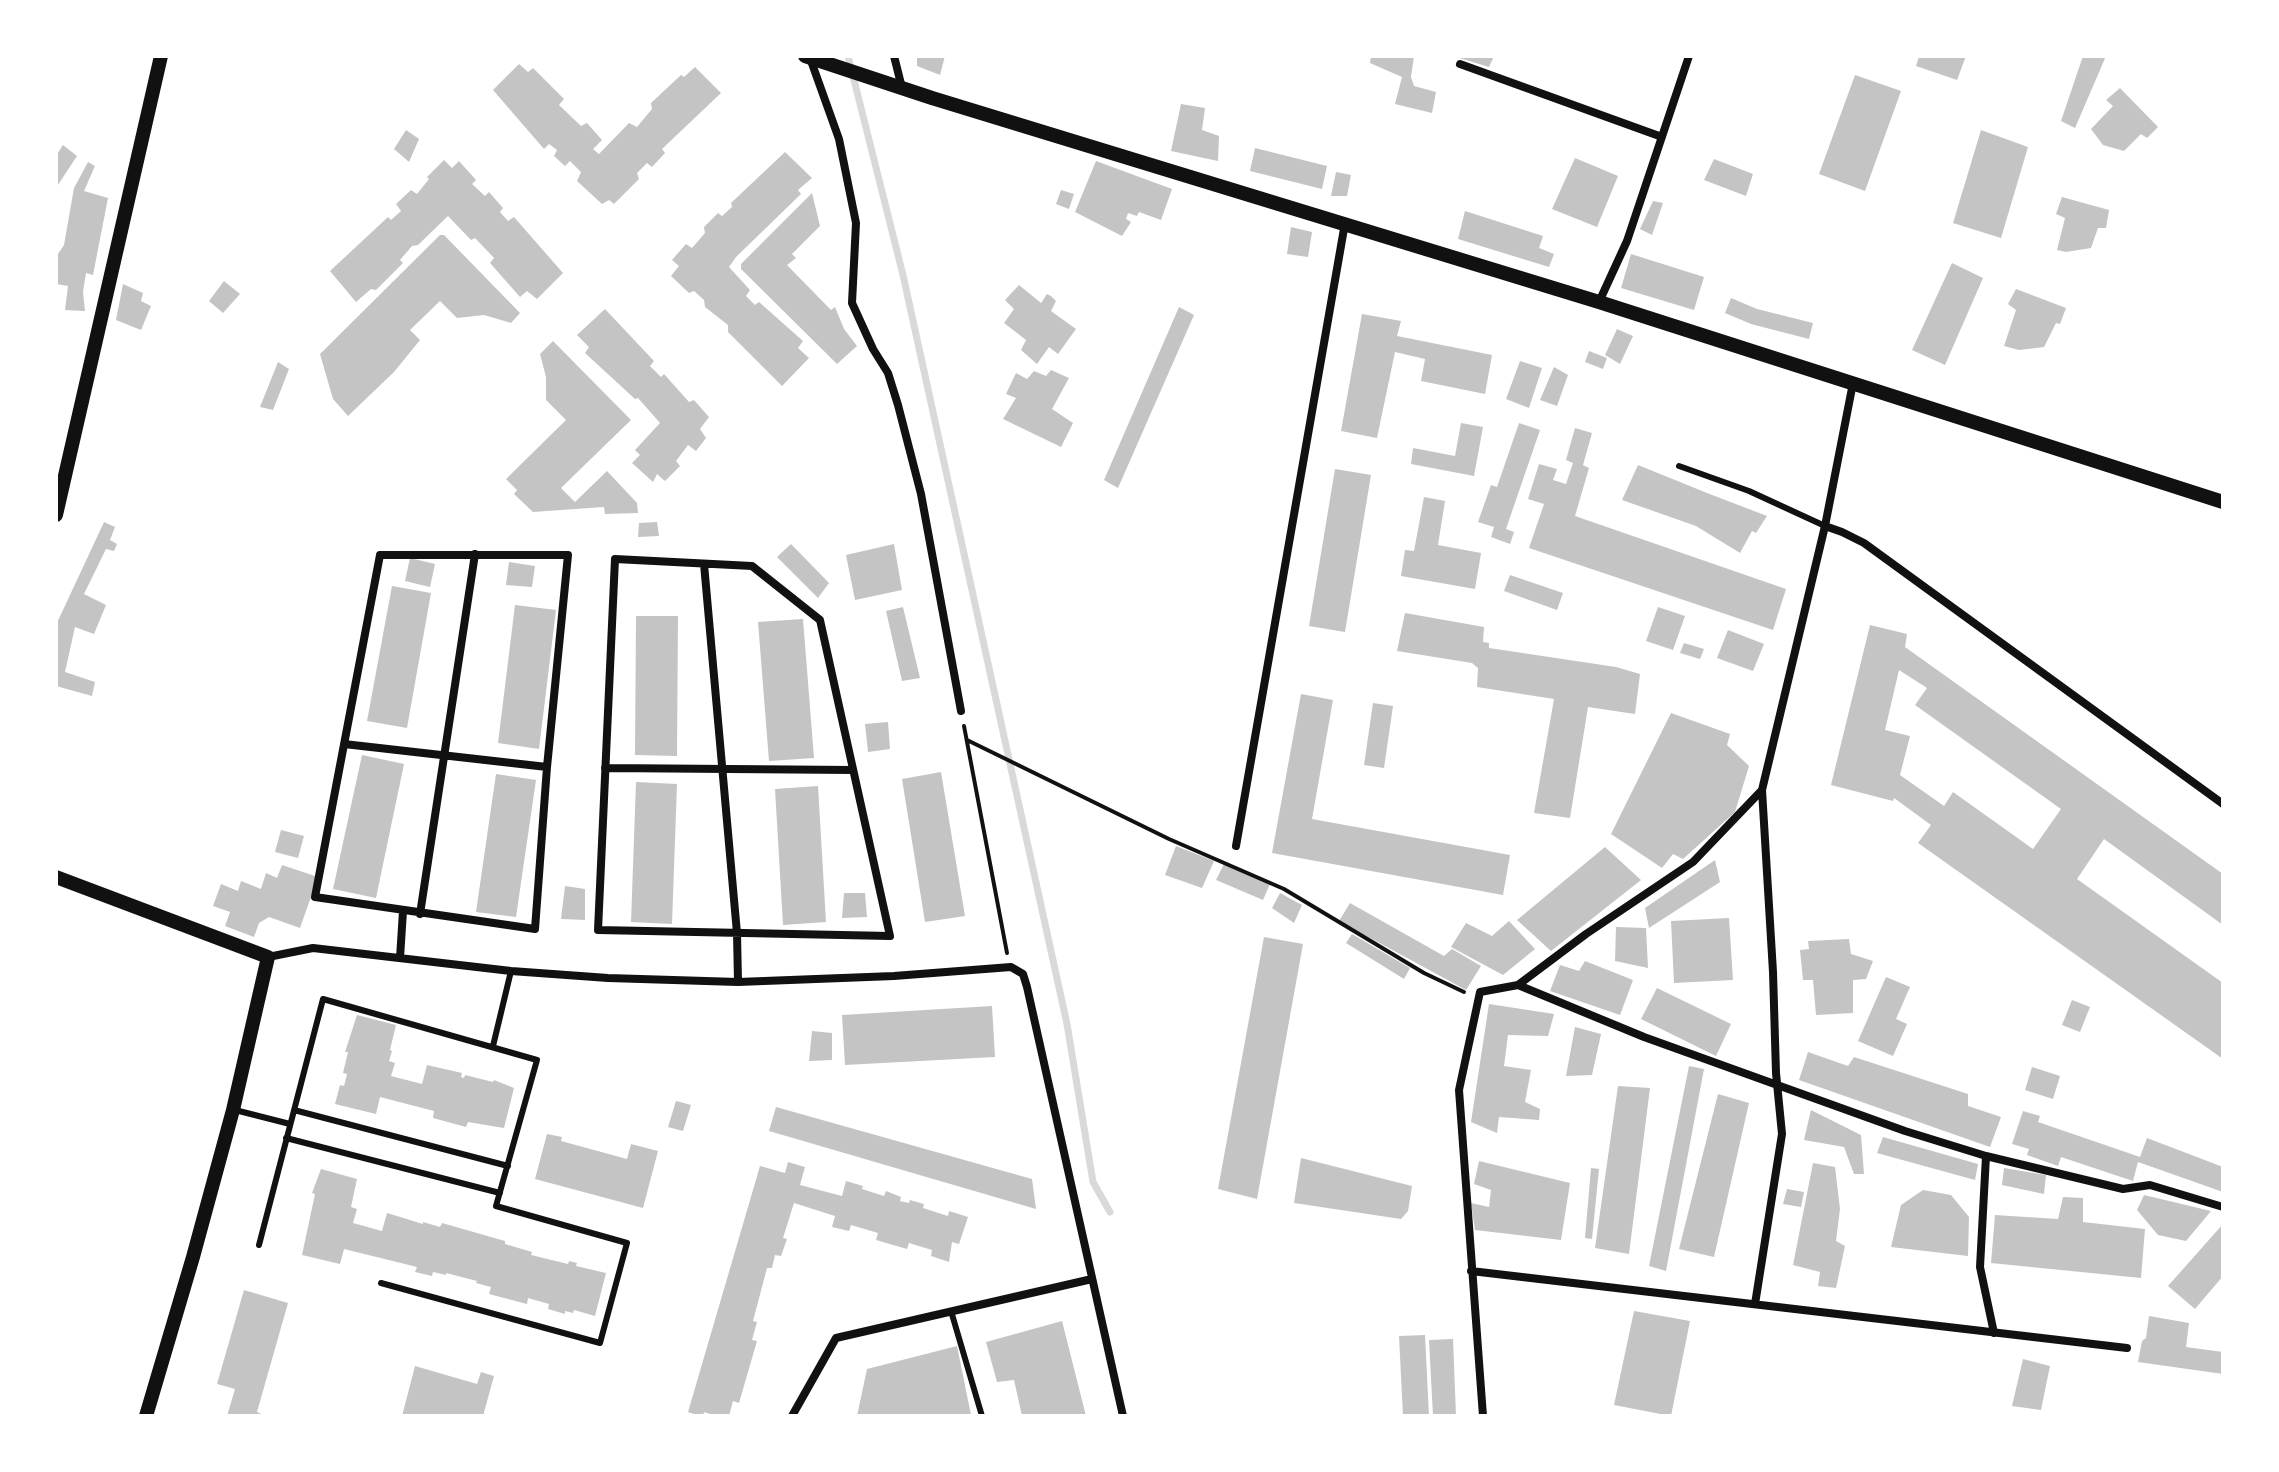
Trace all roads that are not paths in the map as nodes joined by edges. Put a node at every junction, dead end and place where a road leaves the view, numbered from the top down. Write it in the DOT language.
graph roads {
  1 [pos="161,56"];
  2 [pos="894,56"];
  3 [pos="1689,56"];
  4 [pos="813,59"];
  5 [pos="1460,64"];
  6 [pos="902,88"];
  7 [pos="1662,137"];
  8 [pos="1345,223"];
  9 [pos="1599,302"];
  10 [pos="1853,383"];
  11 [pos="1679,466"];
  12 [pos="2223,502"];
  13 [pos="56,515"];
  14 [pos="1825,526"];
  15 [pos="475,554"];
  16 [pos="704,564"];
  17 [pos="961,711"];
  18 [pos="344,744"];
  19 [pos="444,755"];
  20 [pos="547,767"];
  21 [pos="605,768"];
  22 [pos="723,769"];
  23 [pos="853,770"];
  24 [pos="1762,790"];
  25 [pos="2223,804"];
  26 [pos="1236,846"];
  27 [pos="56,877"];
  28 [pos="403,911"];
  29 [pos="420,914"];
  30 [pos="737,933"];
  31 [pos="268,957"];
  32 [pos="400,958"];
  33 [pos="511,971"];
  34 [pos="738,982"];
  35 [pos="1518,985"];
  36 [pos="493,1046"];
  37 [pos="1777,1086"];
  38 [pos="233,1110"];
  39 [pos="294,1110"];
  40 [pos="290,1124"];
  41 [pos="286,1138"];
  42 [pos="1986,1156"];
  43 [pos="508,1166"];
  44 [pos="500,1193"];
  45 [pos="2223,1207"];
  46 [pos="259,1245"];
  47 [pos="1471,1271"];
  48 [pos="1092,1279"];
  49 [pos="381,1283"];
  50 [pos="1755,1304"];
  51 [pos="951,1311"];
  52 [pos="1994,1333"];
  53 [pos="2127,1348"];
  54 [pos="146,1416"];
  55 [pos="792,1416"];
  56 [pos="982,1416"];
  57 [pos="1123,1416"];
  58 [pos="1483,1416"];
  1 -- 13 [label="street"];
  2 -- 6 [label="street"];
  3 -- 7 [label="street"];
  4 -- 6 [label="street"];
  4 -- 17 [label="street"];
  5 -- 7 [label="street"];
  6 -- 8 [label="street"];
  7 -- 9 [label="street"];
  8 -- 9 [label="street"];
  8 -- 26 [label="street"];
  9 -- 10 [label="street"];
  10 -- 12 [label="street"];
  10 -- 14 [label="street"];
  11 -- 14 [label="lane"];
  14 -- 24 [label="street"];
  14 -- 25 [label="street"];
  15 -- 18 [label="street"];
  15 -- 19 [label="street"];
  15 -- 20 [label="street"];
  16 -- 21 [label="street"];
  16 -- 22 [label="street"];
  16 -- 23 [label="street"];
  18 -- 19 [label="street"];
  18 -- 28 [label="street"];
  19 -- 20 [label="street"];
  19 -- 29 [label="street"];
  20 -- 29 [label="street"];
  21 -- 22 [label="street"];
  21 -- 30 [label="street"];
  22 -- 23 [label="street"];
  22 -- 30 [label="street"];
  23 -- 30 [label="street"];
  24 -- 35 [label="street"];
  24 -- 37 [label="street"];
  27 -- 31 [label="street"];
  28 -- 29 [label="street"];
  28 -- 32 [label="street"];
  30 -- 34 [label="street"];
  31 -- 32 [label="street"];
  31 -- 38 [label="street"];
  32 -- 33 [label="street"];
  33 -- 34 [label="street"];
  33 -- 36 [label="lane"];
  34 -- 48 [label="street"];
  35 -- 37 [label="street"];
  35 -- 47 [label="street"];
  36 -- 39 [label="lane"];
  36 -- 43 [label="lane"];
  37 -- 42 [label="street"];
  37 -- 50 [label="street"];
  38 -- 40 [label="lane"];
  38 -- 54 [label="street"];
  39 -- 40 [label="lane"];
  39 -- 43 [label="lane"];
  40 -- 41 [label="lane"];
  41 -- 44 [label="lane"];
  41 -- 46 [label="lane"];
  42 -- 45 [label="street"];
  42 -- 52 [label="street"];
  43 -- 44 [label="lane"];
  44 -- 49 [label="lane"];
  47 -- 50 [label="street"];
  47 -- 58 [label="street"];
  48 -- 51 [label="street"];
  48 -- 57 [label="street"];
  50 -- 52 [label="street"];
  51 -- 55 [label="street"];
  51 -- 56 [label="lane"];
  52 -- 53 [label="street"];
}
